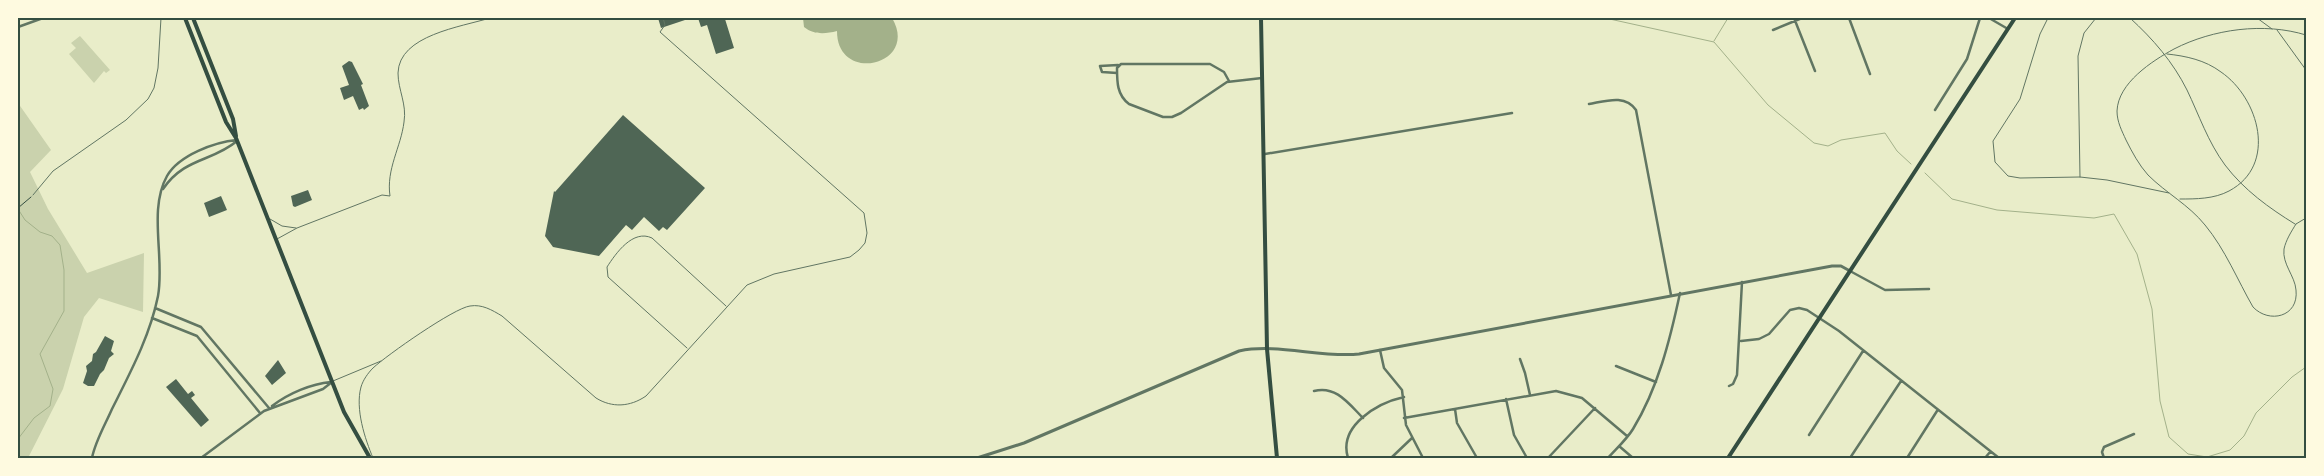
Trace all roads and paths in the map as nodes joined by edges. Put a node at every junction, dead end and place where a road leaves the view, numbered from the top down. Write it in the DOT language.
graph roads {
  1 [pos="44,18"];
  2 [pos="161,18"];
  3 [pos="184,18"];
  4 [pos="193,18"];
  5 [pos="490,18"];
  6 [pos="663,18"];
  7 [pos="1261,18"];
  8 [pos="1802,18"];
  9 [pos="1849,18"];
  10 [pos="1980,18"];
  11 [pos="1989,18"];
  12 [pos="2016,18"];
  13 [pos="2048,18"];
  14 [pos="2096,18"];
  15 [pos="2130,18"];
  16 [pos="2257,18"];
  17 [pos="1795,19"];
  18 [pos="18,27"];
  19 [pos="2008,29"];
  20 [pos="2272,29"];
  21 [pos="1774,30"];
  22 [pos="2277,30"];
  23 [pos="2306,35"];
  24 [pos="2165,54"];
  25 [pos="1118,65"];
  26 [pos="205,67"];
  27 [pos="2306,70"];
  28 [pos="1815,71"];
  29 [pos="1117,73"];
  30 [pos="1870,74"];
  31 [pos="218,78"];
  32 [pos="1263,78"];
  33 [pos="1229,81"];
  34 [pos="227,102"];
  35 [pos="1590,104"];
  36 [pos="220,106"];
  37 [pos="1935,110"];
  38 [pos="1512,113"];
  39 [pos="237,139"];
  40 [pos="1265,154"];
  41 [pos="2080,178"];
  42 [pos="2241,183"];
  43 [pos="161,192"];
  44 [pos="2170,194"];
  45 [pos="33,195"];
  46 [pos="2179,199"];
  47 [pos="18,208"];
  48 [pos="268,218"];
  49 [pos="2306,218"];
  50 [pos="2296,224"];
  51 [pos="297,228"];
  52 [pos="276,240"];
  53 [pos="1850,271"];
  54 [pos="1742,282"];
  55 [pos="1929,289"];
  56 [pos="1680,293"];
  57 [pos="1670,295"];
  58 [pos="726,306"];
  59 [pos="155,308"];
  60 [pos="152,318"];
  61 [pos="1819,318"];
  62 [pos="1740,341"];
  63 [pos="688,348"];
  64 [pos="1268,349"];
  65 [pos="1380,350"];
  66 [pos="1863,351"];
  67 [pos="1520,359"];
  68 [pos="381,361"];
  69 [pos="1616,366"];
  70 [pos="332,381"];
  71 [pos="1900,381"];
  72 [pos="1656,382"];
  73 [pos="1729,386"];
  74 [pos="1314,391"];
  75 [pos="1530,394"];
  76 [pos="1404,397"];
  77 [pos="1506,399"];
  78 [pos="269,408"];
  79 [pos="1595,408"];
  80 [pos="1455,409"];
  81 [pos="1937,410"];
  82 [pos="260,413"];
  83 [pos="1362,418"];
  84 [pos="1404,418"];
  85 [pos="2134,434"];
  86 [pos="1809,435"];
  87 [pos="1627,436"];
  88 [pos="1412,438"];
  89 [pos="1619,446"];
  90 [pos="1990,452"];
  91 [pos="92,458"];
  92 [pos="201,458"];
  93 [pos="371,458"];
  94 [pos="977,458"];
  95 [pos="1277,458"];
  96 [pos="1348,458"];
  97 [pos="1391,458"];
  98 [pos="1423,458"];
  99 [pos="1477,458"];
  100 [pos="1528,458"];
  101 [pos="1548,458"];
  102 [pos="1608,458"];
  103 [pos="1633,458"];
  104 [pos="1728,458"];
  105 [pos="1850,458"];
  106 [pos="1907,458"];
  107 [pos="1986,458"];
  108 [pos="1999,458"];
  109 [pos="2104,458"];
  1 -- 18 [label="street"];
  2 -- 45 [label="lane"];
  3 -- 26 [label="main road"];
  4 -- 31 [label="main road"];
  5 -- 51 [label="lane"];
  6 -- 58 [label="lane"];
  7 -- 32 [label="main road"];
  8 -- 17 [label="street"];
  9 -- 30 [label="street"];
  10 -- 37 [label="street"];
  11 -- 19 [label="street"];
  12 -- 19 [label="main road"];
  13 -- 41 [label="lane"];
  14 -- 41 [label="lane"];
  15 -- 24 [label="lane"];
  16 -- 20 [label="lane"];
  17 -- 21 [label="street"];
  17 -- 28 [label="street"];
  19 -- 53 [label="main road"];
  20 -- 22 [label="lane"];
  20 -- 24 [label="lane"];
  22 -- 23 [label="lane"];
  22 -- 27 [label="lane"];
  24 -- 42 [label="lane"];
  24 -- 42 [label="lane"];
  24 -- 44 [label="lane"];
  25 -- 29 [label="street"];
  25 -- 29 [label="street"];
  25 -- 33 [label="street"];
  26 -- 31 [label="main road"];
  26 -- 36 [label="main road"];
  29 -- 33 [label="street"];
  31 -- 34 [label="main road"];
  32 -- 33 [label="street"];
  32 -- 40 [label="main road"];
  34 -- 36 [label="main road"];
  34 -- 39 [label="main road"];
  35 -- 57 [label="street"];
  36 -- 39 [label="main road"];
  38 -- 40 [label="street"];
  39 -- 43 [label="street"];
  39 -- 43 [label="street"];
  39 -- 48 [label="main road"];
  40 -- 64 [label="main road"];
  41 -- 44 [label="lane"];
  42 -- 46 [label="lane"];
  42 -- 50 [label="lane"];
  43 -- 59 [label="street"];
  44 -- 46 [label="lane"];
  45 -- 47 [label="path"];
  46 -- 50 [label="lane"];
  48 -- 51 [label="lane"];
  48 -- 52 [label="main road"];
  49 -- 50 [label="lane"];
  51 -- 52 [label="lane"];
  52 -- 70 [label="main road"];
  53 -- 54 [label="street"];
  53 -- 55 [label="street"];
  53 -- 61 [label="main road"];
  54 -- 56 [label="street"];
  54 -- 62 [label="street"];
  56 -- 57 [label="street"];
  56 -- 72 [label="street"];
  57 -- 65 [label="street"];
  58 -- 63 [label="lane"];
  58 -- 63 [label="lane"];
  59 -- 60 [label="street"];
  59 -- 78 [label="street"];
  60 -- 82 [label="street"];
  60 -- 91 [label="street"];
  61 -- 62 [label="street"];
  61 -- 66 [label="street"];
  61 -- 104 [label="main road"];
  62 -- 73 [label="street"];
  63 -- 68 [label="lane"];
  64 -- 65 [label="street"];
  64 -- 94 [label="street"];
  64 -- 95 [label="main road"];
  65 -- 76 [label="street"];
  66 -- 71 [label="street"];
  66 -- 86 [label="street"];
  67 -- 75 [label="street"];
  68 -- 70 [label="lane"];
  68 -- 93 [label="lane"];
  69 -- 72 [label="street"];
  70 -- 78 [label="street"];
  70 -- 78 [label="street"];
  70 -- 93 [label="main road"];
  71 -- 81 [label="street"];
  71 -- 105 [label="street"];
  72 -- 87 [label="street"];
  74 -- 83 [label="street"];
  75 -- 77 [label="street"];
  75 -- 79 [label="street"];
  76 -- 83 [label="street"];
  76 -- 84 [label="street"];
  77 -- 80 [label="street"];
  77 -- 100 [label="street"];
  78 -- 82 [label="street"];
  79 -- 87 [label="street"];
  79 -- 101 [label="street"];
  80 -- 84 [label="street"];
  80 -- 99 [label="street"];
  81 -- 90 [label="street"];
  81 -- 106 [label="street"];
  82 -- 92 [label="street"];
  83 -- 96 [label="street"];
  84 -- 88 [label="street"];
  85 -- 109 [label="street"];
  87 -- 89 [label="street"];
  88 -- 97 [label="street"];
  88 -- 98 [label="street"];
  89 -- 102 [label="street"];
  89 -- 103 [label="street"];
  90 -- 107 [label="street"];
  90 -- 108 [label="street"];
}
